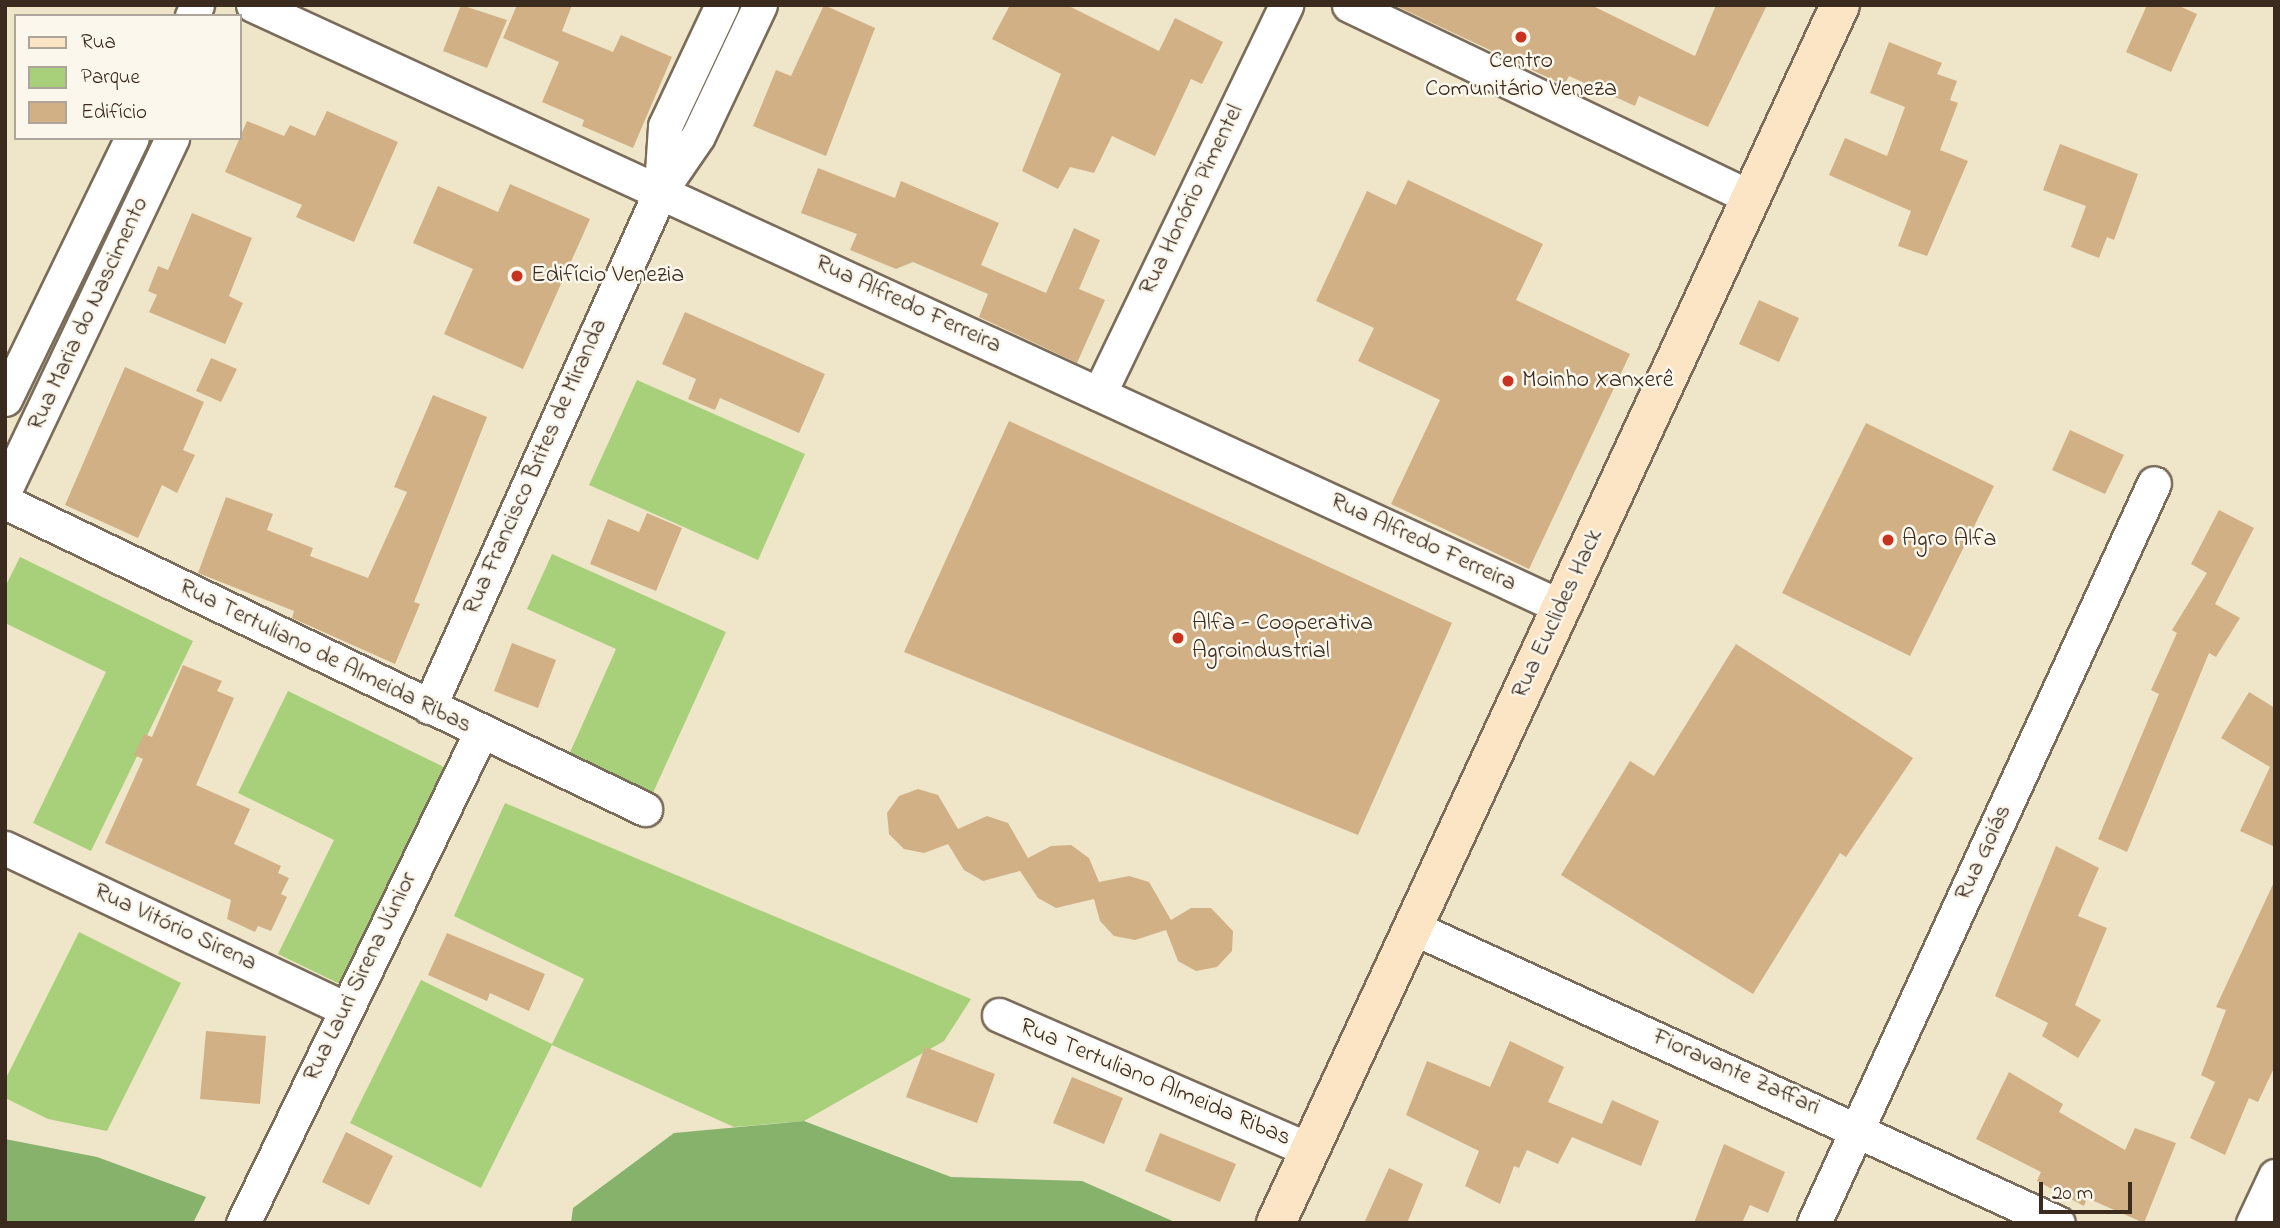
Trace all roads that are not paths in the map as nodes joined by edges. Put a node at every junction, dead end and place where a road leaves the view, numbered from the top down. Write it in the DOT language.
graph roads {
  1 [pos="253,5"];
  2 [pos="760,5"];
  3 [pos="1286,5"];
  4 [pos="1349,5"];
  5 [pos="1840,5"];
  6 [pos="716,18"];
  7 [pos="741,45"];
  8 [pos="131,140"];
  9 [pos="171,140"];
  10 [pos="661,190"];
  11 [pos="1748,195"];
  12 [pos="1099,394"];
  13 [pos="5,399"];
  14 [pos="2154,483"];
  15 [pos="5,490"];
  16 [pos="5,502"];
  17 [pos="1562,607"];
  18 [pos="429,707"];
  19 [pos="481,732"];
  20 [pos="645,809"];
  21 [pos="5,848"];
  22 [pos="1413,928"];
  23 [pos="345,1009"];
  24 [pos="999,1015"];
  25 [pos="1857,1128"];
  26 [pos="1310,1150"];
  27 [pos="2275,1176"];
  28 [pos="243,1223"];
  29 [pos="1276,1223"];
  30 [pos="1814,1223"];
  31 [pos="2058,1223"];
  32 [pos="2253,1223"];
  1 -- 10 [label="street, Rua Alfredo Ferreira"];
  2 -- 7 [label="street, Rua Francisco Brites de Miranda"];
  3 -- 12 [label="street, Rua Honório Pimentel"];
  4 -- 11 [label="street"];
  5 -- 11 [label="main road, Rua Euclides Hack"];
  6 -- 7 [label="street"];
  6 -- 10 [label="street, Rua Francisco Brites de Miranda"];
  7 -- 10 [label="street, Rua Francisco Brites de Miranda"];
  8 -- 13 [label="street, Rua Maria do Nascimento"];
  9 -- 15 [label="street, Rua Maria do Nascimento"];
  10 -- 12 [label="street, Rua Alfredo Ferreira"];
  10 -- 18 [label="street, Rua Francisco Brites de Miranda"];
  11 -- 17 [label="main road, Rua Euclides Hack"];
  12 -- 17 [label="street, Rua Alfredo Ferreira"];
  14 -- 25 [label="street, Rua Goiás"];
  16 -- 18 [label="street, Rua Tertuliano de Almeida Ribas"];
  17 -- 22 [label="main road, Rua Euclides Hack"];
  18 -- 19 [label="street, Rua Tertuliano de Almeida Ribas"];
  19 -- 20 [label="street, Rua Tertuliano de Almeida Ribas"];
  19 -- 23 [label="street, Rua Lauri Sirena Júnior"];
  21 -- 23 [label="street, Rua Vitório Sirena"];
  22 -- 25 [label="street, Fioravante Zaffari"];
  22 -- 26 [label="main road, Rua Euclides Hack"];
  23 -- 28 [label="street, Rua Lauri Sirena Júnior"];
  24 -- 26 [label="street, Rua Tertuliano Almeida Ribas"];
  25 -- 30 [label="street, Rua Goiás"];
  25 -- 31 [label="street, Fioravante Zaffari"];
  26 -- 29 [label="main road, Rua Euclides Hack"];
  27 -- 32 [label="street"];
}
